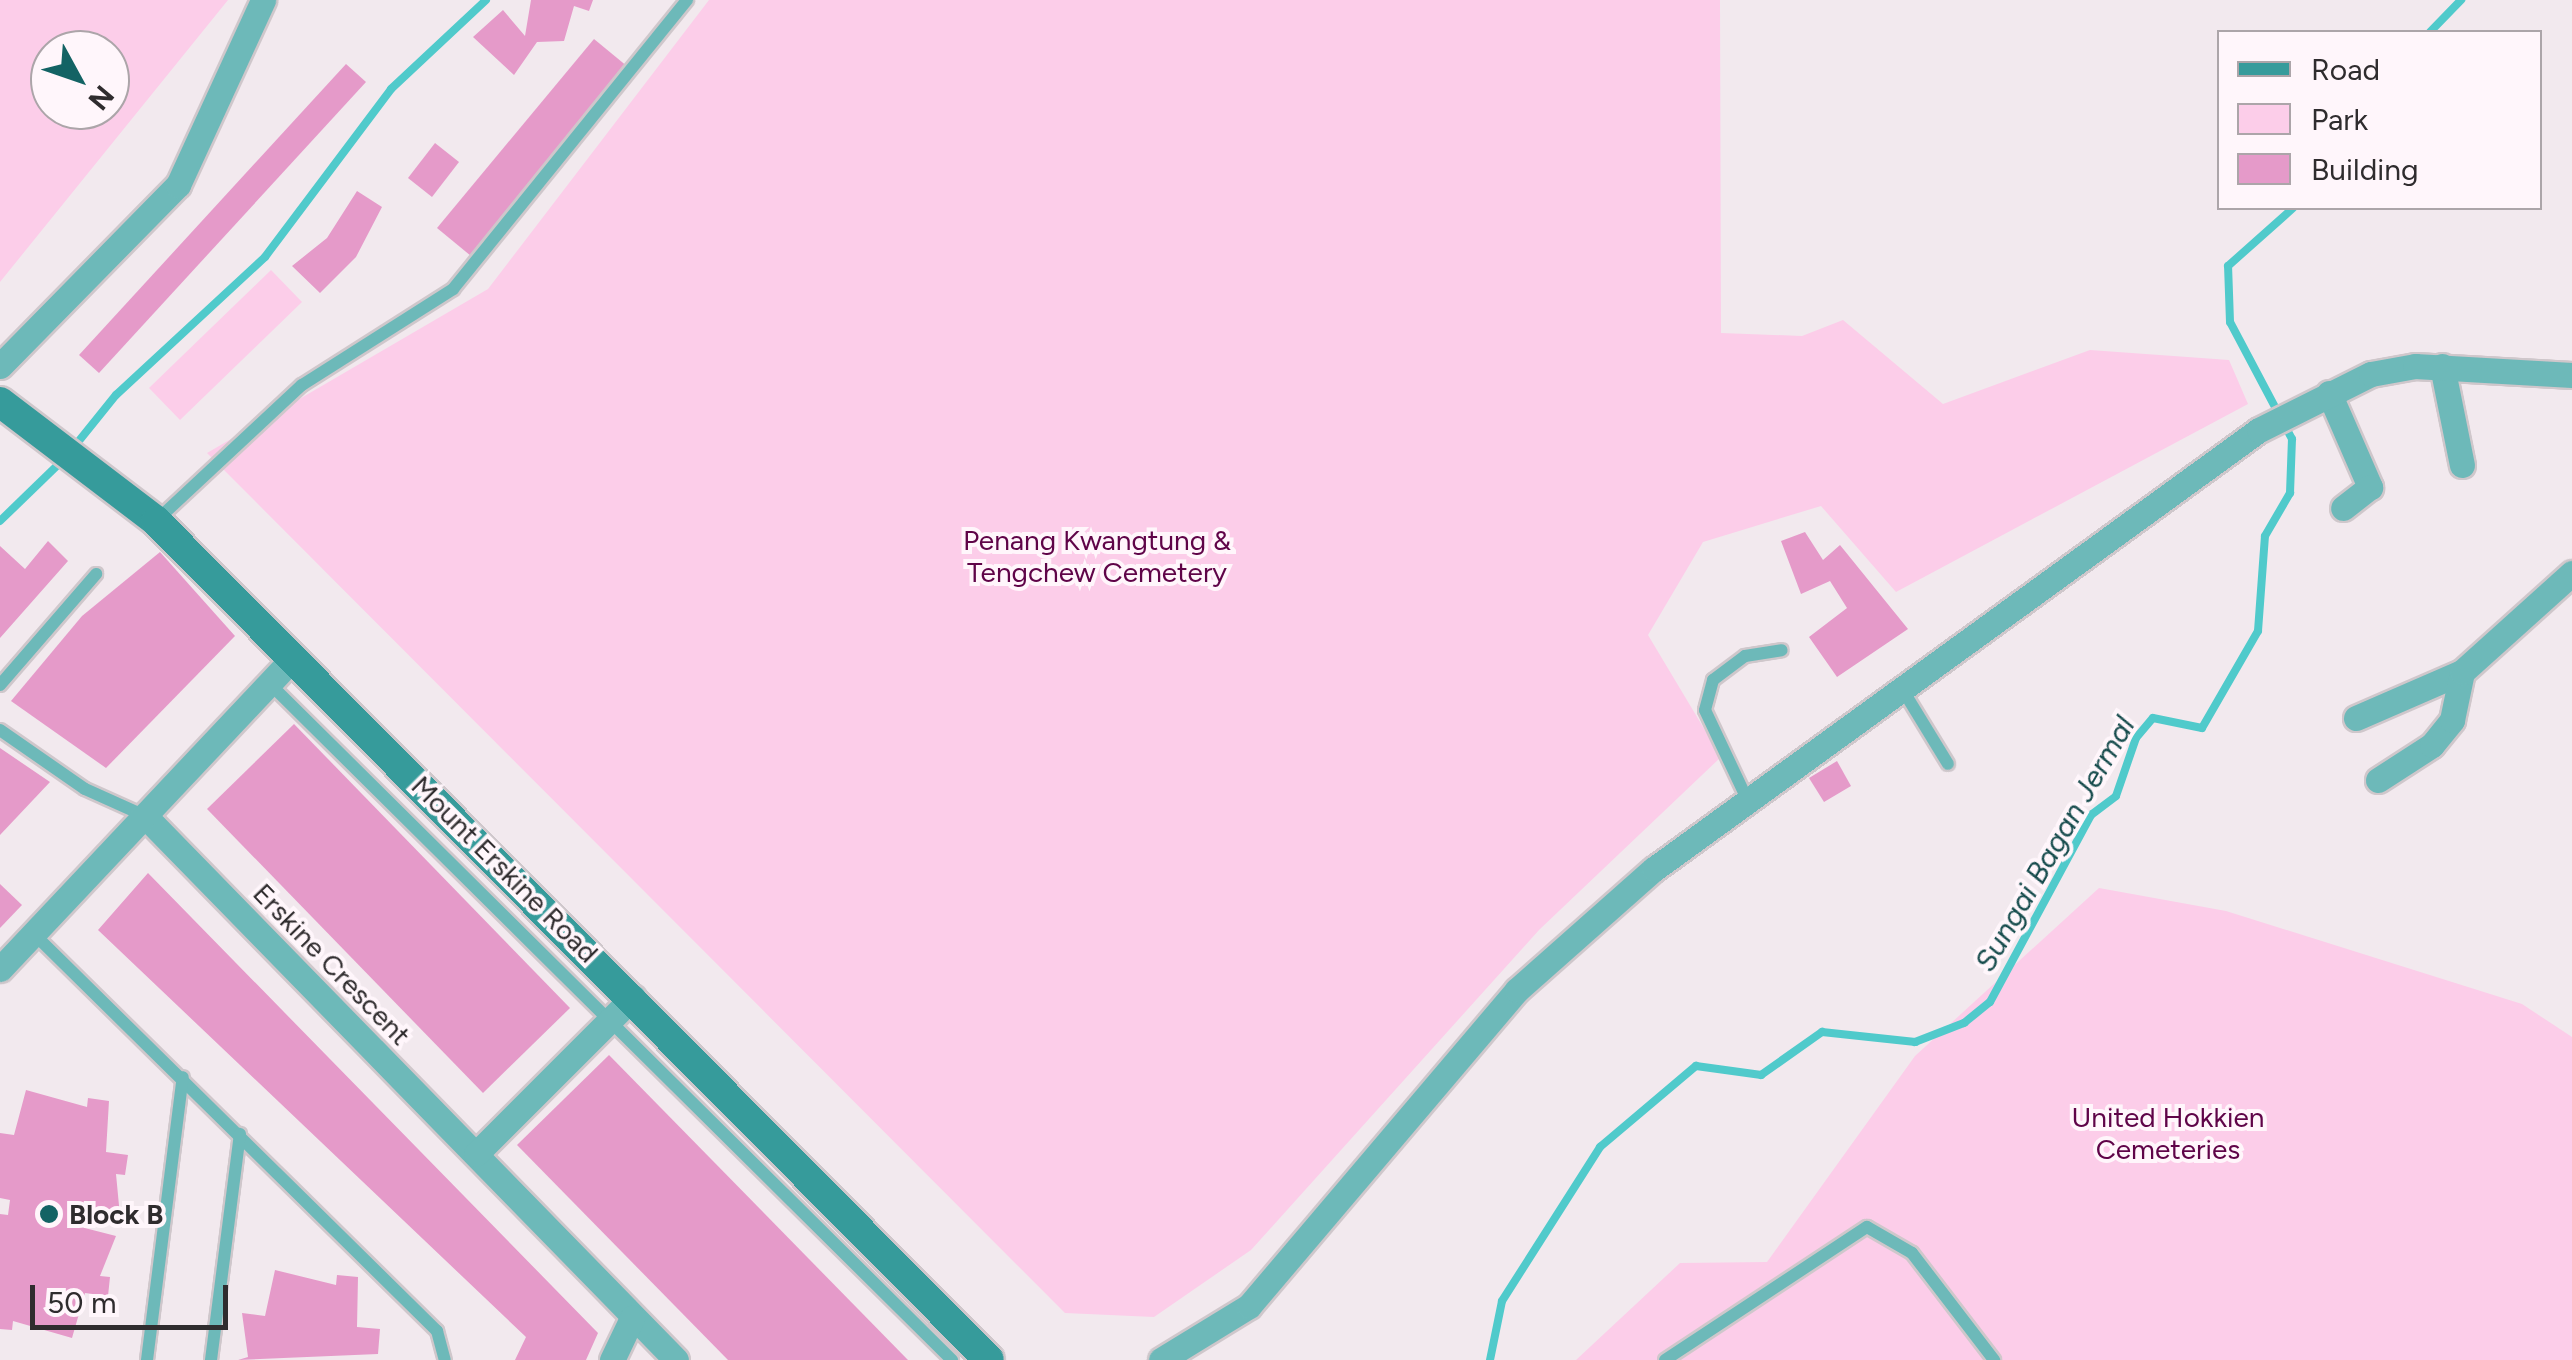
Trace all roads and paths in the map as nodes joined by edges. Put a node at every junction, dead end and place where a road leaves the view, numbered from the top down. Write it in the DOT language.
graph roads {
  1 [pos="264,0"];
  2 [pos="687,0"];
  3 [pos="0,366"];
  4 [pos="2442,366"];
  5 [pos="2570,370"];
  6 [pos="2329,393"];
  7 [pos="0,402"];
  8 [pos="2462,465"];
  9 [pos="2343,508"];
  10 [pos="156,522"];
  11 [pos="2572,573"];
  12 [pos="96,574"];
  13 [pos="1782,650"];
  14 [pos="294,658"];
  15 [pos="2462,672"];
  16 [pos="269,683"];
  17 [pos="0,685"];
  18 [pos="1899,685"];
  19 [pos="2356,718"];
  20 [pos="0,730"];
  21 [pos="1948,764"];
  22 [pos="2378,780"];
  23 [pos="1747,800"];
  24 [pos="146,816"];
  25 [pos="34,934"];
  26 [pos="0,969"];
  27 [pos="633,998"];
  28 [pos="612,1020"];
  29 [pos="183,1078"];
  30 [pos="240,1134"];
  31 [pos="476,1154"];
  32 [pos="632,1318"];
  33 [pos="147,1360"];
  34 [pos="212,1360"];
  35 [pos="446,1360"];
  36 [pos="612,1360"];
  37 [pos="676,1360"];
  38 [pos="952,1360"];
  39 [pos="988,1360"];
  40 [pos="1162,1360"];
  41 [pos="1666,1360"];
  42 [pos="1994,1360"];
  1 -- 3 [label="street"];
  2 -- 10 [label="lane"];
  4 -- 5 [label="street"];
  4 -- 6 [label="street"];
  4 -- 8 [label="street"];
  6 -- 9 [label="street"];
  6 -- 18 [label="street"];
  7 -- 10 [label="main road, Mount Erskine Road"];
  10 -- 14 [label="main road, Mount Erskine Road"];
  11 -- 15 [label="street"];
  12 -- 17 [label="lane"];
  13 -- 23 [label="lane"];
  14 -- 16 [label="street"];
  14 -- 27 [label="main road, Mount Erskine Road"];
  15 -- 19 [label="street"];
  15 -- 22 [label="street"];
  16 -- 24 [label="street"];
  16 -- 28 [label="lane"];
  18 -- 21 [label="lane"];
  18 -- 23 [label="street"];
  20 -- 24 [label="lane"];
  23 -- 40 [label="street"];
  24 -- 25 [label="street"];
  24 -- 31 [label="street, Erskine Crescent"];
  25 -- 26 [label="street"];
  25 -- 29 [label="lane"];
  27 -- 28 [label="street"];
  27 -- 39 [label="main road, Mount Erskine Road"];
  28 -- 31 [label="street"];
  28 -- 38 [label="lane"];
  29 -- 30 [label="lane"];
  29 -- 33 [label="lane"];
  30 -- 34 [label="lane"];
  30 -- 35 [label="lane"];
  31 -- 32 [label="street, Erskine Crescent"];
  32 -- 36 [label="street"];
  32 -- 37 [label="street, Erskine Crescent"];
  41 -- 42 [label="lane"];
}
